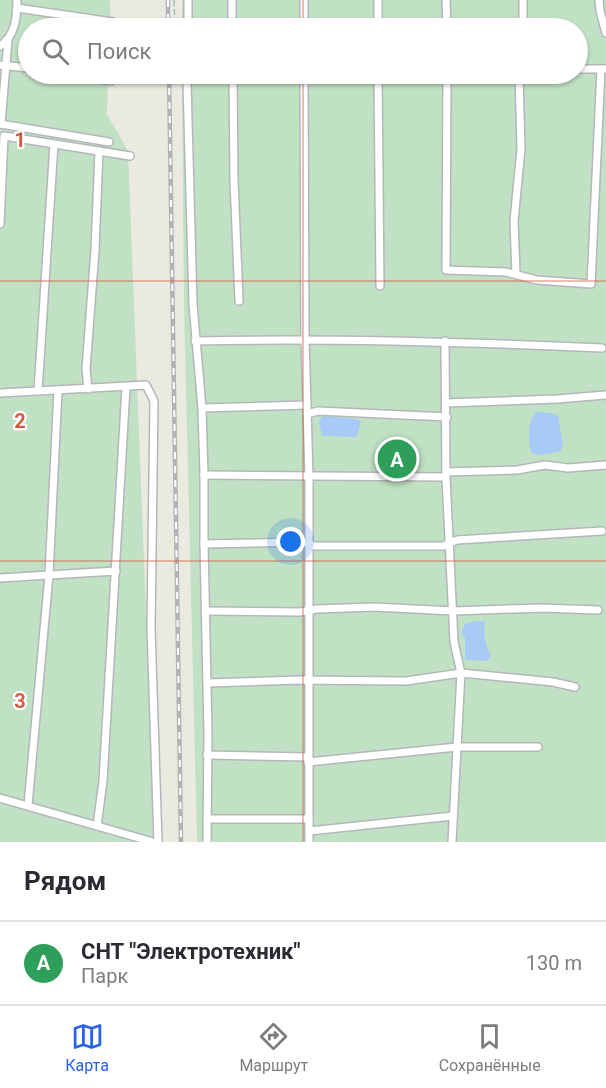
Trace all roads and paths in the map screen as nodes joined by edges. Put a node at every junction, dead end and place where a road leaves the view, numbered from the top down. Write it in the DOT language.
graph roads {
  1 [pos="174,0"];
  2 [pos="188,0"];
  3 [pos="232,0"];
  4 [pos="304,0"];
  5 [pos="378,0"];
  6 [pos="446,0"];
  7 [pos="523,0"];
  8 [pos="599,0"];
  9 [pos="17,4"];
  10 [pos="92,18"];
  11 [pos="175,18"];
  12 [pos="188,18"];
  13 [pos="232,18"];
  14 [pos="304,18"];
  15 [pos="378,18"];
  16 [pos="447,18"];
  17 [pos="523,18"];
  18 [pos="606,33"];
  19 [pos="8,40"];
  20 [pos="0,46"];
  21 [pos="4,65"];
  22 [pos="588,69"];
  23 [pos="604,69"];
  24 [pos="187,84"];
  25 [pos="233,84"];
  26 [pos="304,84"];
  27 [pos="378,84"];
  28 [pos="447,84"];
  29 [pos="519,84"];
  30 [pos="0,124"];
  31 [pos="109,142"];
  32 [pos="54,144"];
  33 [pos="99,151"];
  34 [pos="130,156"];
  35 [pos="0,224"];
  36 [pos="516,274"];
  37 [pos="380,286"];
  38 [pos="239,300"];
  39 [pos="305,339"];
  40 [pos="195,341"];
  41 [pos="445,341"];
  42 [pos="602,348"];
  43 [pos="126,387"];
  44 [pos="88,389"];
  45 [pos="58,390"];
  46 [pos="39,391"];
  47 [pos="0,393"];
  48 [pos="606,395"];
  49 [pos="446,403"];
  50 [pos="307,405"];
  51 [pos="202,408"];
  52 [pos="307,414"];
  53 [pos="447,417"];
  54 [pos="606,465"];
  55 [pos="446,474"];
  56 [pos="204,475"];
  57 [pos="309,476"];
  58 [pos="602,531"];
  59 [pos="309,543"];
  60 [pos="450,543"];
  61 [pos="204,544"];
  62 [pos="116,571"];
  63 [pos="49,575"];
  64 [pos="0,578"];
  65 [pos="309,610"];
  66 [pos="598,610"];
  67 [pos="205,611"];
  68 [pos="453,611"];
  69 [pos="461,673"];
  70 [pos="309,682"];
  71 [pos="207,683"];
  72 [pos="574,687"];
  73 [pos="457,747"];
  74 [pos="538,747"];
  75 [pos="207,754"];
  76 [pos="308,759"];
  77 [pos="0,798"];
  78 [pos="28,805"];
  79 [pos="453,816"];
  80 [pos="207,819"];
  81 [pos="309,819"];
  82 [pos="97,826"];
  83 [pos="309,831"];
  84 [pos="153,842"];
  85 [pos="158,842"];
  86 [pos="207,842"];
  87 [pos="309,842"];
  88 [pos="452,842"];
  1 -- 11 [label="path"];
  2 -- 12 [label="street"];
  3 -- 13 [label="street"];
  4 -- 14 [label="street"];
  5 -- 15 [label="street"];
  6 -- 16 [label="street"];
  7 -- 17 [label="street"];
  8 -- 18 [label="street"];
  9 -- 10 [label="street"];
  9 -- 19 [label="street"];
  19 -- 20 [label="street"];
  19 -- 21 [label="street"];
  21 -- 30 [label="street"];
  22 -- 23 [label="street"];
  23 -- 36 [label="street"];
  24 -- 40 [label="street"];
  25 -- 38 [label="street"];
  26 -- 39 [label="street"];
  27 -- 37 [label="street"];
  28 -- 36 [label="street"];
  29 -- 36 [label="street"];
  30 -- 31 [label="street"];
  32 -- 33 [label="street"];
  32 -- 35 [label="street"];
  32 -- 46 [label="street"];
  33 -- 34 [label="street"];
  33 -- 44 [label="street"];
  39 -- 40 [label="street"];
  39 -- 41 [label="street"];
  39 -- 50 [label="street"];
  40 -- 51 [label="street"];
  41 -- 42 [label="street"];
  41 -- 49 [label="street"];
  43 -- 44 [label="street"];
  43 -- 62 [label="street"];
  43 -- 85 [label="street"];
  44 -- 45 [label="street"];
  45 -- 46 [label="street"];
  45 -- 63 [label="street"];
  46 -- 47 [label="street"];
  48 -- 49 [label="street"];
  49 -- 53 [label="street"];
  50 -- 51 [label="street"];
  50 -- 52 [label="street"];
  51 -- 56 [label="street"];
  52 -- 53 [label="street"];
  52 -- 57 [label="street"];
  53 -- 55 [label="street"];
  54 -- 55 [label="street"];
  55 -- 57 [label="street"];
  55 -- 60 [label="street"];
  56 -- 57 [label="street"];
  56 -- 61 [label="street"];
  57 -- 59 [label="street"];
  58 -- 60 [label="street"];
  59 -- 60 [label="street"];
  59 -- 61 [label="street"];
  59 -- 65 [label="street"];
  60 -- 68 [label="street"];
  61 -- 67 [label="street"];
  62 -- 63 [label="street"];
  62 -- 82 [label="street"];
  63 -- 64 [label="street"];
  63 -- 78 [label="street"];
  65 -- 67 [label="street"];
  65 -- 68 [label="street"];
  65 -- 70 [label="street"];
  66 -- 68 [label="street"];
  67 -- 71 [label="street"];
  68 -- 69 [label="street"];
  69 -- 70 [label="street"];
  69 -- 72 [label="street"];
  69 -- 73 [label="street"];
  70 -- 71 [label="street"];
  70 -- 76 [label="street"];
  71 -- 75 [label="street"];
  73 -- 74 [label="street"];
  73 -- 76 [label="street"];
  73 -- 79 [label="street"];
  75 -- 76 [label="street"];
  75 -- 80 [label="street"];
  76 -- 81 [label="street"];
  77 -- 78 [label="street"];
  78 -- 82 [label="street"];
  79 -- 83 [label="street"];
  79 -- 88 [label="street"];
  80 -- 81 [label="street"];
  80 -- 86 [label="street"];
  81 -- 83 [label="street"];
  82 -- 84 [label="street"];
  83 -- 87 [label="street"];
}
